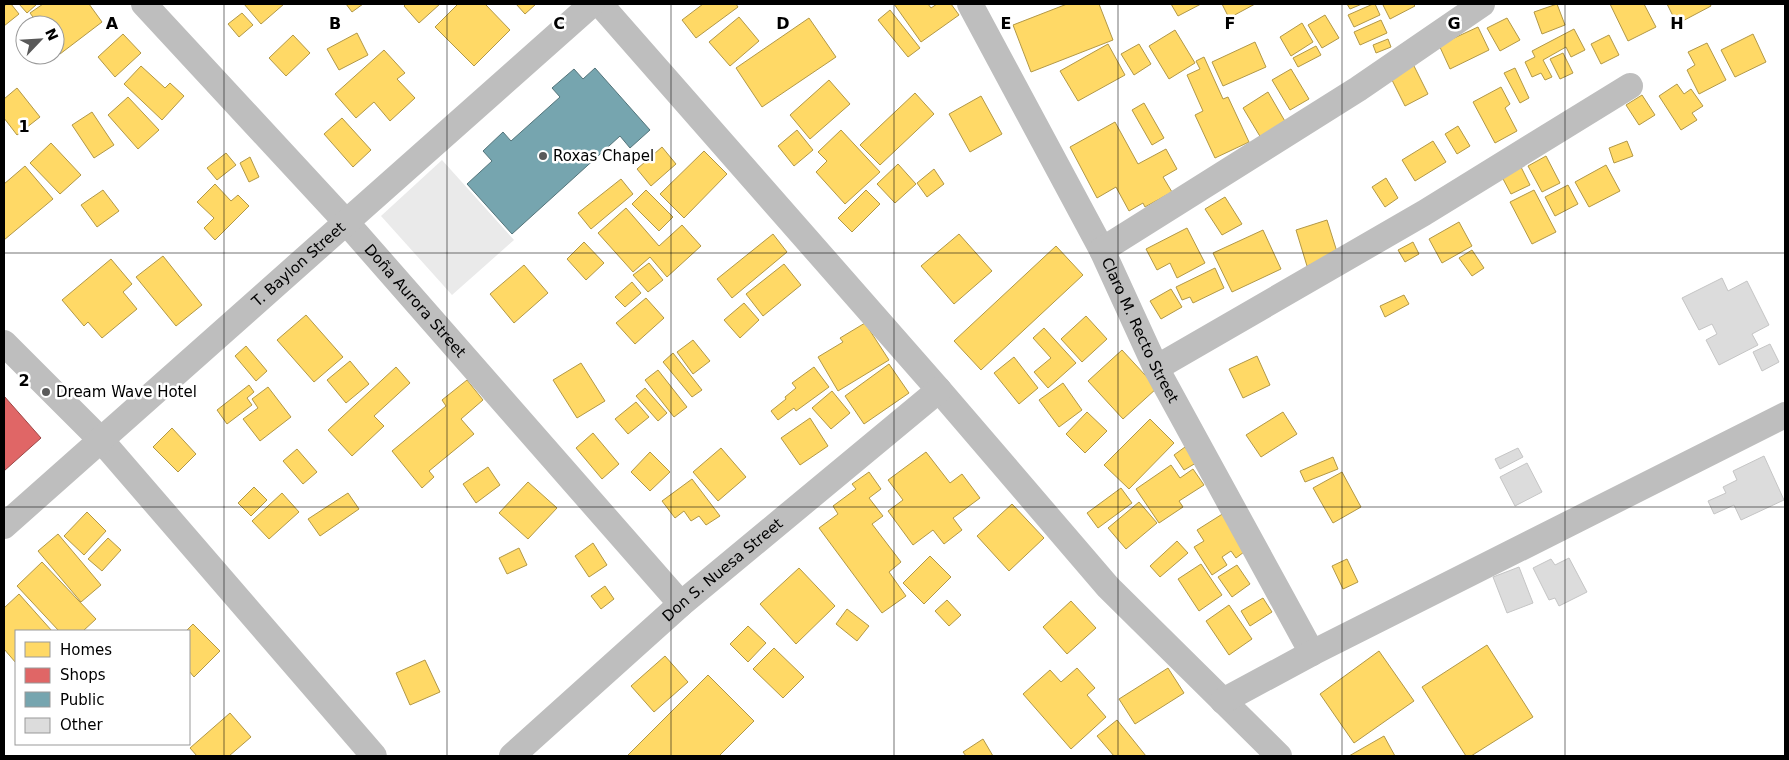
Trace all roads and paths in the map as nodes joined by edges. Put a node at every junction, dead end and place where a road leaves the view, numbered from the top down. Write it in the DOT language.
graph roads {
  1 [pos="144,4"];
  2 [pos="592,4"];
  3 [pos="600,4"];
  4 [pos="970,4"];
  5 [pos="1482,4"];
  6 [pos="1630,86"];
  7 [pos="346,222"];
  8 [pos="1102,250"];
  9 [pos="4,343"];
  10 [pos="1156,368"];
  11 [pos="939,390"];
  12 [pos="1785,415"];
  13 [pos="101,440"];
  14 [pos="4,526"];
  15 [pos="681,604"];
  16 [pos="1312,653"];
  17 [pos="1223,701"];
  18 [pos="374,756"];
  19 [pos="512,756"];
  20 [pos="1279,756"];
  1 -- 7 [label="street, Doña Aurora Street"];
  2 -- 7 [label="street, T. Baylon Street"];
  3 -- 11 [label="street"];
  4 -- 8 [label="street, Claro M. Recto Street"];
  5 -- 8 [label="street"];
  6 -- 10 [label="street"];
  7 -- 13 [label="street, T. Baylon Street"];
  7 -- 15 [label="street, Doña Aurora Street"];
  8 -- 10 [label="street, Claro M. Recto Street"];
  9 -- 13 [label="street"];
  10 -- 16 [label="street, Claro M. Recto Street"];
  11 -- 15 [label="street, Don S. Nuesa Street"];
  11 -- 17 [label="street"];
  12 -- 16 [label="street"];
  13 -- 14 [label="street, T. Baylon Street"];
  13 -- 18 [label="street"];
  15 -- 19 [label="street, Don S. Nuesa Street"];
  16 -- 17 [label="street"];
  17 -- 20 [label="street"];
}
